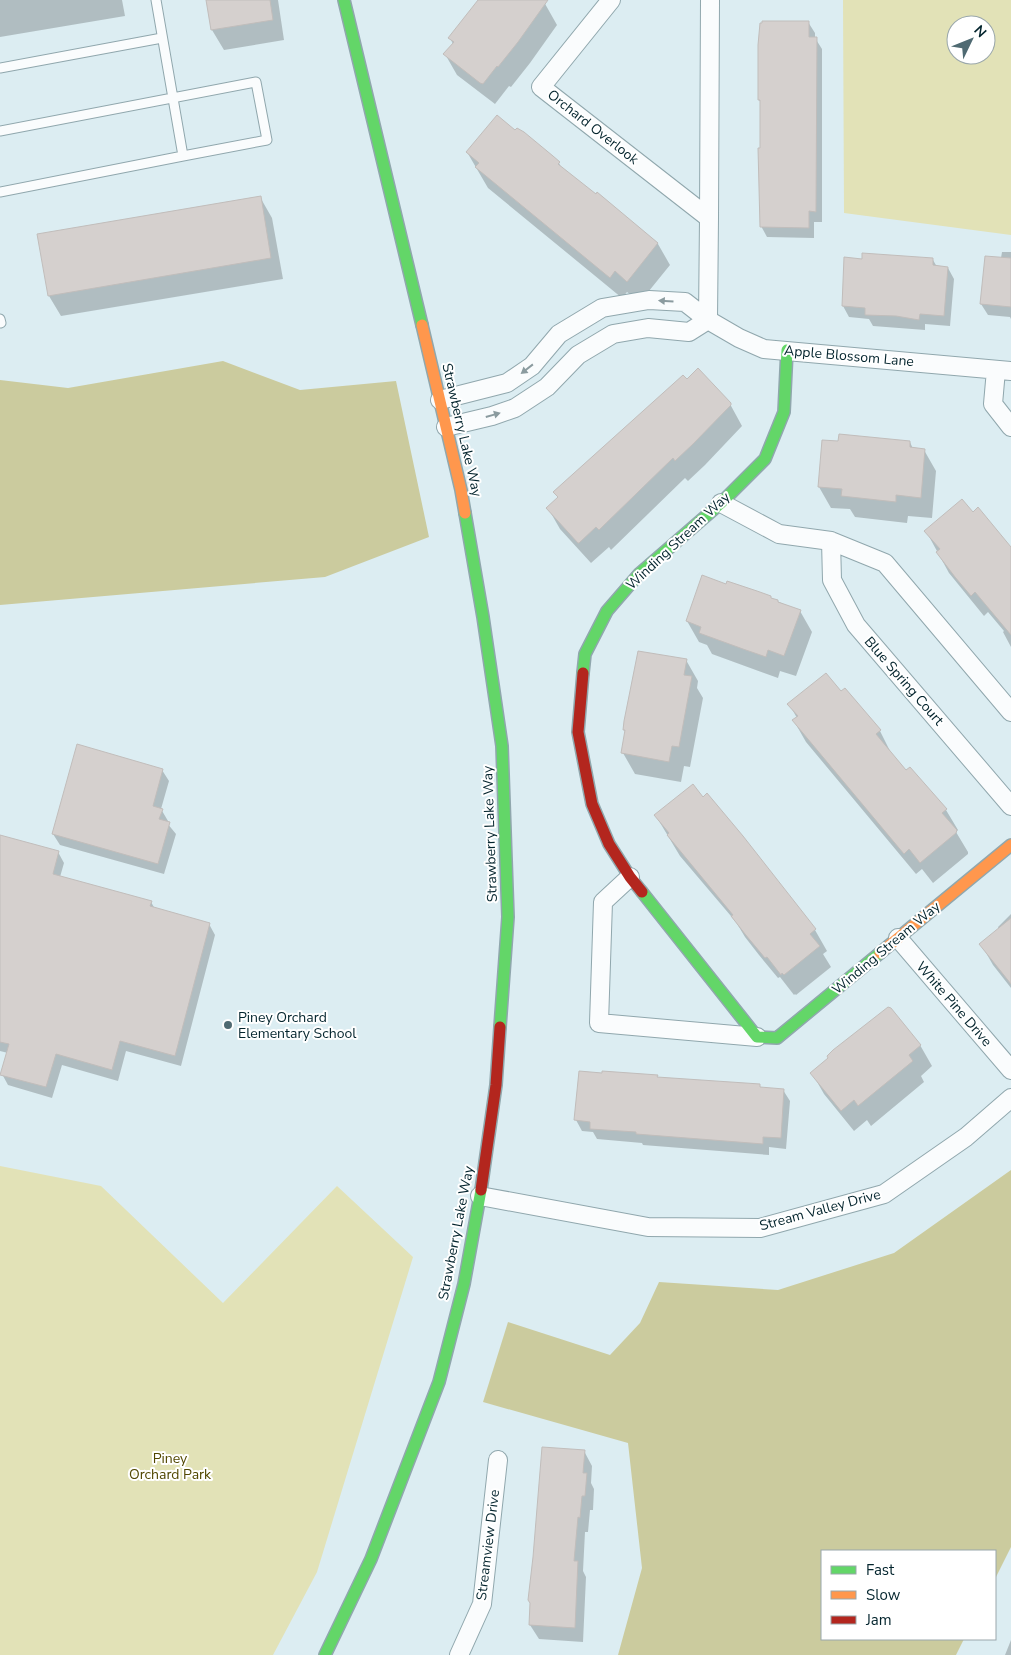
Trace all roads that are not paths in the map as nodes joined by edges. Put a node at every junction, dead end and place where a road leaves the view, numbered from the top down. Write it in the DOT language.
graph roads {
  1 [pos="156,0"];
  2 [pos="344,0"];
  3 [pos="611,0"];
  4 [pos="710,0"];
  5 [pos="162,38"];
  6 [pos="0,68"];
  7 [pos="173,98"];
  8 [pos="0,131"];
  9 [pos="183,156"];
  10 [pos="0,192"];
  11 [pos="708,218"];
  12 [pos="0,319"];
  13 [pos="708,320"];
  14 [pos="1,323"];
  15 [pos="787,350"];
  16 [pos="1004,371"];
  17 [pos="440,400"];
  18 [pos="446,427"];
  19 [pos="1011,427"];
  20 [pos="721,503"];
  21 [pos="831,541"];
  22 [pos="1011,712"];
  23 [pos="1011,806"];
  24 [pos="1011,845"];
  25 [pos="630,877"];
  26 [pos="898,938"];
  27 [pos="757,1037"];
  28 [pos="1011,1070"];
  29 [pos="1011,1098"];
  30 [pos="480,1196"];
  31 [pos="498,1460"];
  32 [pos="325,1655"];
  33 [pos="459,1655"];
  1 -- 5 [label="lane"];
  2 -- 17 [label="street, Strawberry Lake Way"];
  3 -- 11 [label="street, Orchard Overlook"];
  4 -- 11 [label="street"];
  5 -- 6 [label="lane"];
  5 -- 7 [label="lane"];
  7 -- 8 [label="lane"];
  7 -- 9 [label="lane"];
  7 -- 9 [label="lane"];
  9 -- 10 [label="lane"];
  11 -- 13 [label="street"];
  12 -- 14 [label="lane"];
  13 -- 15 [label="street, Apple Blossom Lane"];
  13 -- 17 [label="street, Apple Blossom Lane, one-way"];
  18 -- 13 [label="street, one-way"];
  15 -- 16 [label="street, Apple Blossom Lane"];
  15 -- 20 [label="street, Winding Stream Way"];
  16 -- 19 [label="street, Apple Blossom Lane"];
  17 -- 18 [label="street, Strawberry Lake Way"];
  18 -- 30 [label="street, Strawberry Lake Way"];
  20 -- 21 [label="street"];
  20 -- 25 [label="street, Winding Stream Way"];
  21 -- 22 [label="street"];
  21 -- 23 [label="street, Blue Spring Court"];
  24 -- 26 [label="street, Winding Stream Way"];
  25 -- 27 [label="street, Winding Stream Way"];
  25 -- 27 [label="street, Winding Stream Way"];
  26 -- 27 [label="street, Winding Stream Way"];
  26 -- 28 [label="street, White Pine Drive"];
  29 -- 30 [label="street, Stream Valley Drive"];
  30 -- 32 [label="street, Strawberry Lake Way"];
  31 -- 33 [label="street, Streamview Drive"];
}
